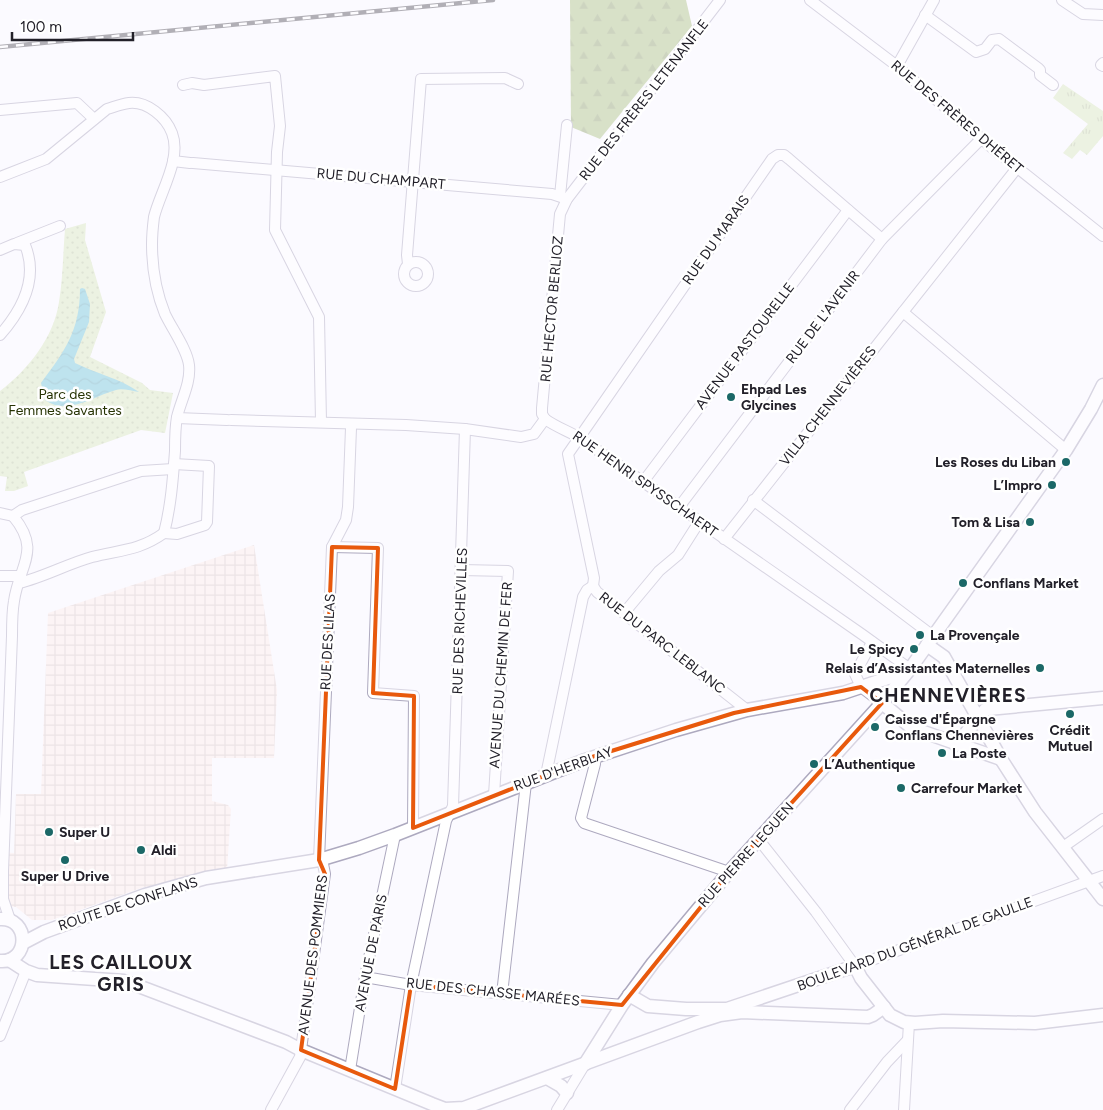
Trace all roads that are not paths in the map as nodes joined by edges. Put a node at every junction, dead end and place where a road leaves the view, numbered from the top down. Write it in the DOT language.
graph roads {
  1 [pos="720,0"];
  2 [pos="810,0"];
  3 [pos="934,0"];
  4 [pos="1062,0"];
  5 [pos="925,15"];
  6 [pos="1103,16"];
  7 [pos="897,66"];
  8 [pos="518,84"];
  9 [pos="183,85"];
  10 [pos="1053,85"];
  11 [pos="0,110"];
  12 [pos="94,119"];
  13 [pos="567,125"];
  14 [pos="981,139"];
  15 [pos="173,161"];
  16 [pos="1017,168"];
  17 [pos="277,170"];
  18 [pos="0,178"];
  19 [pos="414,181"];
  20 [pos="564,198"];
  21 [pos="848,210"];
  22 [pos="60,226"];
  23 [pos="1103,236"];
  24 [pos="882,239"];
  25 [pos="14,244"];
  26 [pos="0,250"];
  27 [pos="408,264"];
  28 [pos="903,312"];
  29 [pos="0,335"];
  30 [pos="1103,386"];
  31 [pos="177,418"];
  32 [pos="545,419"];
  33 [pos="321,422"];
  34 [pos="351,428"];
  35 [pos="466,429"];
  36 [pos="580,438"];
  37 [pos="1066,450"];
  38 [pos="173,467"];
  39 [pos="643,482"];
  40 [pos="753,500"];
  41 [pos="679,508"];
  42 [pos="0,513"];
  43 [pos="12,516"];
  44 [pos="698,522"];
  45 [pos="164,533"];
  46 [pos="724,539"];
  47 [pos="332,547"];
  48 [pos="461,570"];
  49 [pos="0,576"];
  50 [pos="20,580"];
  51 [pos="593,586"];
  52 [pos="624,613"];
  53 [pos="930,640"];
  54 [pos="872,642"];
  55 [pos="910,669"];
  56 [pos="901,679"];
  57 [pos="861,687"];
  58 [pos="1103,698"];
  59 [pos="882,703"];
  60 [pos="747,710"];
  61 [pos="978,718"];
  62 [pos="956,744"];
  63 [pos="592,757"];
  64 [pos="1000,759"];
  65 [pos="546,775"];
  66 [pos="526,783"];
  67 [pos="494,795"];
  68 [pos="450,812"];
  69 [pos="1103,819"];
  70 [pos="413,828"];
  71 [pos="395,835"];
  72 [pos="759,840"];
  73 [pos="1063,847"];
  74 [pos="320,859"];
  75 [pos="271,869"];
  76 [pos="729,872"];
  77 [pos="1103,876"];
  78 [pos="1089,881"];
  79 [pos="1103,899"];
  80 [pos="1,903"];
  81 [pos="10,922"];
  82 [pos="44,932"];
  83 [pos="23,943"];
  84 [pos="5,961"];
  85 [pos="855,966"];
  86 [pos="26,971"];
  87 [pos="365,978"];
  88 [pos="411,985"];
  89 [pos="502,994"];
  90 [pos="622,1005"];
  91 [pos="751,1007"];
  92 [pos="884,1007"];
  93 [pos="686,1010"];
  94 [pos="729,1011"];
  95 [pos="1103,1015"];
  96 [pos="698,1022"];
  97 [pos="909,1023"];
  98 [pos="0,1036"];
  99 [pos="907,1041"];
  100 [pos="301,1050"];
  101 [pos="892,1056"];
  102 [pos="907,1062"];
  103 [pos="585,1064"];
  104 [pos="350,1070"];
  105 [pos="547,1078"];
  106 [pos="395,1089"];
  107 [pos="568,1093"];
  108 [pos="478,1106"];
  109 [pos="446,1109"];
  110 [pos="271,1110"];
  111 [pos="557,1110"];
  112 [pos="850,1110"];
  113 [pos="904,1110"];
  1 -- 20 [label="street, RUE DES FRÈRES LETENANFLE"];
  2 -- 7 [label="street, RUE DES FRÈRES DHÉRET"];
  3 -- 5 [label="street"];
  4 -- 6 [label="street"];
  5 -- 7 [label="street"];
  5 -- 10 [label="street"];
  7 -- 14 [label="street, RUE DES FRÈRES DHÉRET"];
  8 -- 19 [label="street"];
  9 -- 17 [label="street"];
  11 -- 12 [label="street"];
  12 -- 15 [label="street"];
  12 -- 18 [label="street"];
  13 -- 20 [label="street, RUE HECTOR BERLIOZ"];
  14 -- 16 [label="street, RUE DES FRÈRES DHÉRET"];
  14 -- 24 [label="street, RUE DE L'AVENIR"];
  15 -- 17 [label="street, RUE DU CHAMPART"];
  15 -- 31 [label="street"];
  16 -- 23 [label="street, RUE DES FRÈRES DHÉRET"];
  16 -- 28 [label="street, VILLA CHENNEVIÈRES"];
  17 -- 19 [label="street, RUE DU CHAMPART"];
  17 -- 33 [label="street"];
  19 -- 20 [label="street, RUE DU CHAMPART"];
  19 -- 27 [label="street"];
  20 -- 32 [label="street, RUE HECTOR BERLIOZ"];
  21 -- 24 [label="street, RUE DU MARAIS"];
  21 -- 36 [label="street, RUE DU MARAIS"];
  21 -- 39 [label="street, AVENUE PASTOURELLE"];
  22 -- 25 [label="street"];
  24 -- 41 [label="street, RUE DE L'AVENIR"];
  25 -- 26 [label="street"];
  25 -- 29 [label="street"];
  28 -- 37 [label="street"];
  28 -- 40 [label="street, VILLA CHENNEVIÈRES"];
  30 -- 37 [label="main road, RUE PIERRE LEGUEN"];
  31 -- 33 [label="street"];
  31 -- 38 [label="street"];
  32 -- 35 [label="street"];
  32 -- 36 [label="street, RUE HENRI SPYSSCHAERT"];
  33 -- 35 [label="street"];
  34 -- 47 [label="street, RUE DES LILAS"];
  35 -- 48 [label="street, RUE DES RICHEVILLES"];
  36 -- 39 [label="street, RUE HENRI SPYSSCHAERT"];
  36 -- 51 [label="street"];
  37 -- 53 [label="main road, RUE PIERRE LEGUEN"];
  38 -- 43 [label="street"];
  38 -- 45 [label="street"];
  38 -- 45 [label="street"];
  39 -- 41 [label="street, RUE HENRI SPYSSCHAERT"];
  40 -- 46 [label="street, VILLA CHENNEVIÈRES"];
  40 -- 53 [label="street"];
  41 -- 44 [label="street, RUE HENRI SPYSSCHAERT"];
  42 -- 43 [label="street"];
  43 -- 50 [label="street"];
  44 -- 46 [label="street, RUE HENRI SPYSSCHAERT"];
  44 -- 52 [label="street"];
  45 -- 50 [label="street"];
  46 -- 54 [label="street, RUE HENRI SPYSSCHAERT"];
  47 -- 70 [label="street"];
  47 -- 74 [label="street, RUE DES LILAS"];
  48 -- 67 [label="street, AVENUE DU CHEMIN DE FER"];
  48 -- 68 [label="street, RUE DES RICHEVILLES"];
  49 -- 50 [label="street"];
  50 -- 80 [label="street"];
  51 -- 52 [label="street, RUE DU PARC LEBLANC"];
  51 -- 65 [label="street, RUE DU PARC LEBLANC"];
  52 -- 60 [label="street, RUE DU PARC LEBLANC"];
  53 -- 55 [label="main road, RUE PIERRE LEGUEN"];
  53 -- 61 [label="main road"];
  54 -- 55 [label="street, RUE HENRI SPYSSCHAERT"];
  54 -- 57 [label="street"];
  55 -- 56 [label="main road, RUE PIERRE LEGUEN"];
  56 -- 57 [label="main road, RUE D'HERBLAY"];
  56 -- 59 [label="main road, RUE PIERRE LEGUEN"];
  57 -- 59 [label="street"];
  57 -- 60 [label="main road, RUE D'HERBLAY"];
  58 -- 61 [label="main road"];
  59 -- 62 [label="main road"];
  59 -- 72 [label="main road, RUE PIERRE LEGUEN"];
  60 -- 63 [label="main road, RUE D'HERBLAY"];
  61 -- 62 [label="main road"];
  61 -- 64 [label="main road"];
  62 -- 64 [label="main road"];
  63 -- 65 [label="main road, RUE D'HERBLAY"];
  63 -- 76 [label="street"];
  64 -- 73 [label="main road"];
  65 -- 66 [label="main road, RUE D'HERBLAY"];
  66 -- 67 [label="main road, RUE D'HERBLAY"];
  66 -- 89 [label="street"];
  67 -- 68 [label="main road, RUE D'HERBLAY"];
  68 -- 70 [label="main road, RUE D'HERBLAY"];
  68 -- 88 [label="street, RUE DES RICHEVILLES"];
  69 -- 73 [label="street"];
  70 -- 71 [label="main road, RUE D'HERBLAY"];
  71 -- 74 [label="main road, RUE D'HERBLAY"];
  71 -- 87 [label="street, AVENUE DE PARIS"];
  72 -- 76 [label="main road, RUE PIERRE LEGUEN"];
  72 -- 85 [label="street"];
  73 -- 78 [label="main road"];
  74 -- 75 [label="main road, RUE D'HERBLAY"];
  74 -- 100 [label="street, AVENUE DES POMMIERS"];
  75 -- 82 [label="main road, ROUTE DE CONFLANS"];
  76 -- 90 [label="main road, RUE PIERRE LEGUEN"];
  77 -- 78 [label="street, BOULEVARD DU GÉNÉRAL DE GAULLE"];
  78 -- 79 [label="main road"];
  78 -- 85 [label="street, BOULEVARD DU GÉNÉRAL DE GAULLE"];
  80 -- 81 [label="street"];
  81 -- 82 [label="main road, ROUTE DE CONFLANS"];
  81 -- 83 [label="main road"];
  82 -- 83 [label="main road, ROUTE DE CONFLANS"];
  83 -- 84 [label="main road"];
  84 -- 86 [label="main road"];
  85 -- 91 [label="main road, BOULEVARD DU GÉNÉRAL DE GAULLE"];
  85 -- 92 [label="main road"];
  86 -- 98 [label="street"];
  86 -- 100 [label="main road"];
  87 -- 88 [label="street, RUE DES CHASSE MARÉES"];
  87 -- 104 [label="street, AVENUE DE PARIS"];
  88 -- 89 [label="street, RUE DES CHASSE MARÉES"];
  88 -- 106 [label="street, RUE DES RICHEVILLES"];
  89 -- 90 [label="street, RUE DES CHASSE MARÉES"];
  90 -- 93 [label="main road, RUE DES CHASSE MARÉES"];
  90 -- 103 [label="main road, RUE PIERRE LEGUEN"];
  91 -- 92 [label="main road"];
  91 -- 94 [label="main road, BOULEVARD DU GÉNÉRAL DE GAULLE"];
  92 -- 97 [label="main road"];
  93 -- 94 [label="main road, RUE DES CHASSE MARÉES"];
  93 -- 96 [label="main road"];
  94 -- 96 [label="main road, BOULEVARD DU GÉNÉRAL DE GAULLE"];
  95 -- 97 [label="main road"];
  96 -- 103 [label="main road, BOULEVARD DU GÉNÉRAL DE GAULLE"];
  97 -- 99 [label="street"];
  99 -- 101 [label="street"];
  99 -- 102 [label="street"];
  100 -- 104 [label="main road"];
  100 -- 110 [label="street, AVENUE DES POMMIERS"];
  101 -- 102 [label="street"];
  101 -- 112 [label="street"];
  102 -- 113 [label="street"];
  103 -- 105 [label="main road, BOULEVARD DU GÉNÉRAL DE GAULLE"];
  103 -- 107 [label="street"];
  104 -- 106 [label="main road"];
  105 -- 107 [label="main road"];
  105 -- 108 [label="main road, BOULEVARD DU GÉNÉRAL DE GAULLE"];
  106 -- 109 [label="main road"];
  107 -- 111 [label="street"];
  108 -- 109 [label="main road, BOULEVARD DU GÉNÉRAL DE GAULLE"];
}
